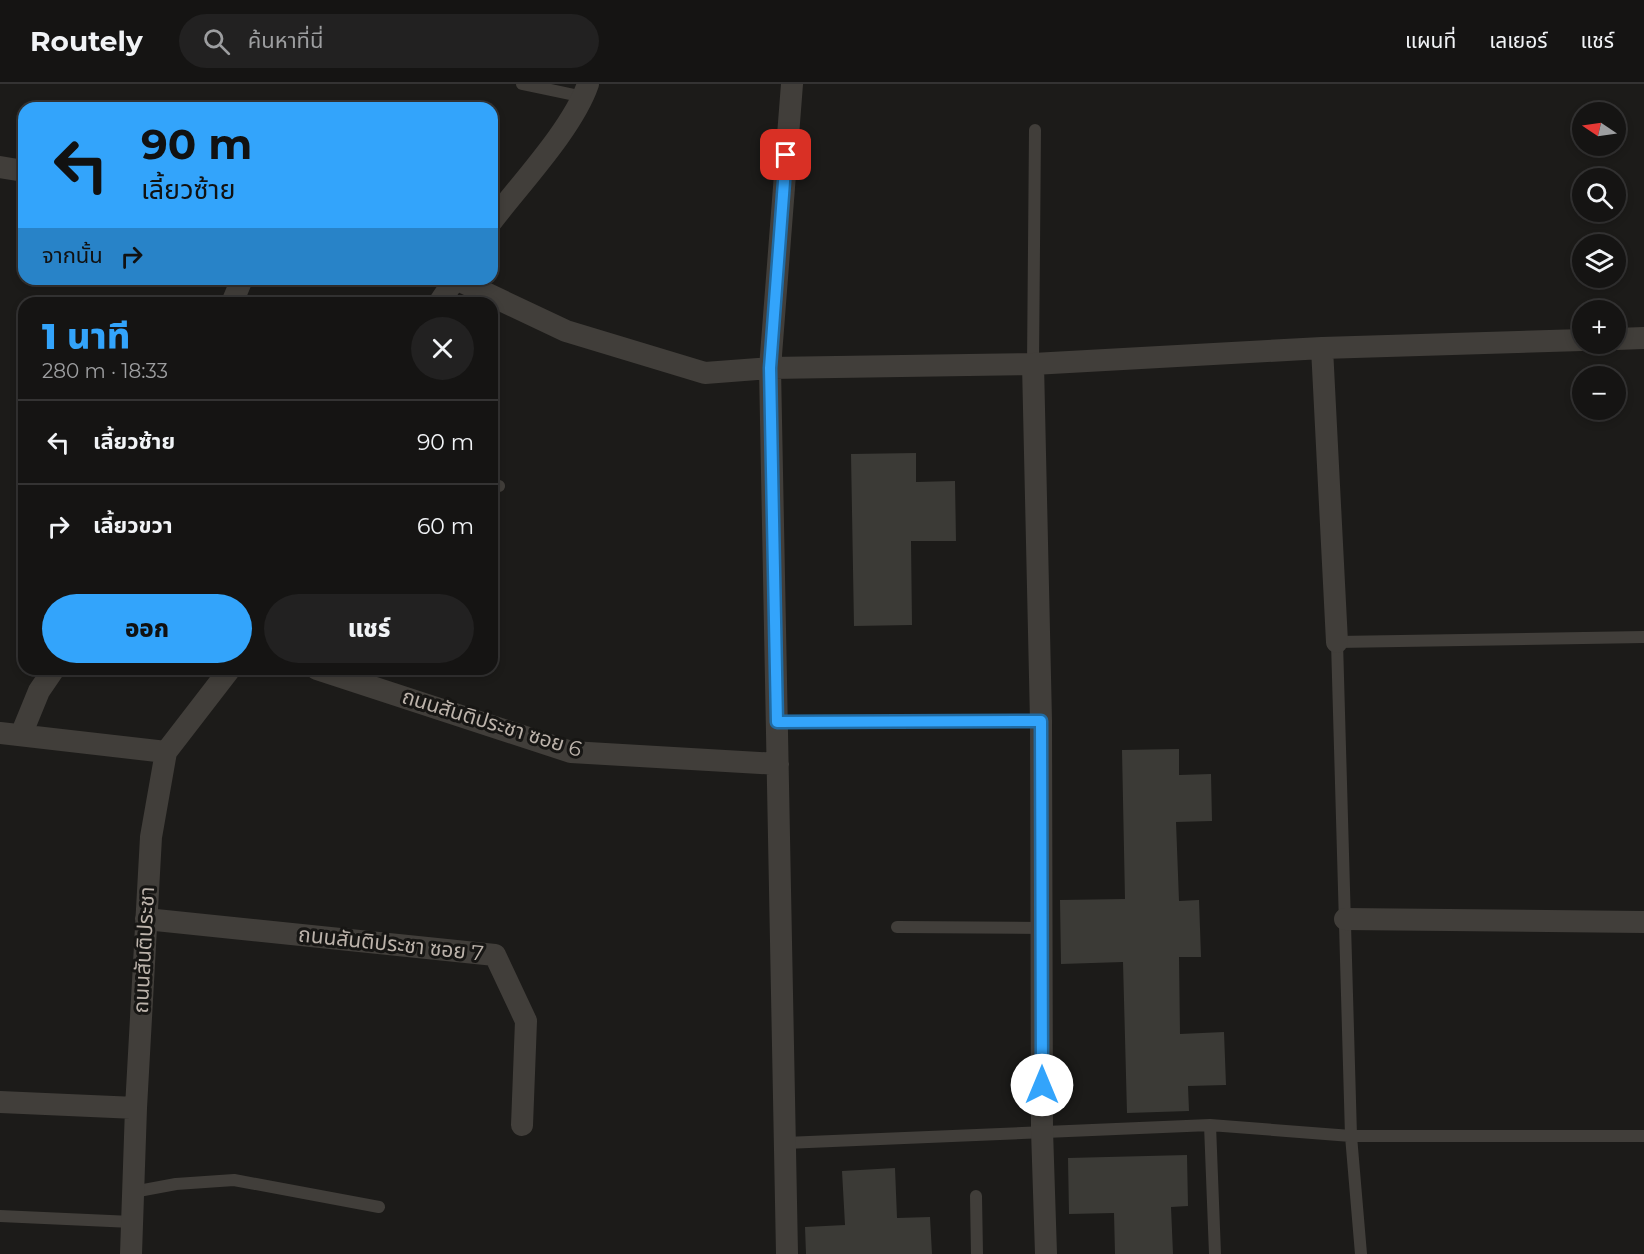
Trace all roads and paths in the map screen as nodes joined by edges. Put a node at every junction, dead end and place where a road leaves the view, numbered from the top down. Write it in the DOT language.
graph roads {
  1 [pos="522,84"];
  2 [pos="792,84"];
  3 [pos="586,90"];
  4 [pos="1035,130"];
  5 [pos="0,167"];
  6 [pos="18,170"];
  7 [pos="498,213"];
  8 [pos="469,285"];
  9 [pos="494,297"];
  10 [pos="498,299"];
  11 [pos="1644,338"];
  12 [pos="1626,339"];
  13 [pos="1572,340"];
  14 [pos="1322,348"];
  15 [pos="1033,364"];
  16 [pos="770,368"];
  17 [pos="1644,637"];
  18 [pos="1337,642"];
  19 [pos="50,675"];
  20 [pos="225,675"];
  21 [pos="336,675"];
  22 [pos="1041,721"];
  23 [pos="777,722"];
  24 [pos="11,734"];
  25 [pos="166,752"];
  26 [pos="778,764"];
  27 [pos="146,919"];
  28 [pos="1345,919"];
  29 [pos="1644,922"];
  30 [pos="897,927"];
  31 [pos="1042,928"];
  32 [pos="0,1102"];
  33 [pos="136,1108"];
  34 [pos="522,1125"];
  35 [pos="1210,1125"];
  36 [pos="1042,1130"];
  37 [pos="1351,1136"];
  38 [pos="1644,1136"];
  39 [pos="785,1143"];
  40 [pos="133,1192"];
  41 [pos="976,1196"];
  42 [pos="379,1207"];
  43 [pos="0,1216"];
  44 [pos="132,1222"];
  45 [pos="131,1254"];
  46 [pos="787,1254"];
  47 [pos="977,1254"];
  48 [pos="1046,1254"];
  49 [pos="1215,1254"];
  50 [pos="1361,1254"];
  1 -- 3 [label="lane"];
  2 -- 16 [label="street"];
  3 -- 7 [label="street"];
  4 -- 15 [label="lane"];
  5 -- 6 [label="street"];
  8 -- 9 [label="street"];
  10 -- 16 [label="street"];
  11 -- 12 [label="street"];
  13 -- 14 [label="street"];
  14 -- 15 [label="street"];
  14 -- 18 [label="street"];
  15 -- 16 [label="street"];
  15 -- 22 [label="street"];
  16 -- 23 [label="street"];
  17 -- 18 [label="lane"];
  18 -- 28 [label="lane"];
  19 -- 24 [label="street"];
  20 -- 25 [label="street, ถนนสันติประชา"];
  21 -- 26 [label="street, ถนนสันติประชา ซอย 6"];
  22 -- 23 [label="lane"];
  22 -- 31 [label="street"];
  23 -- 26 [label="street"];
  24 -- 25 [label="street"];
  25 -- 27 [label="street, ถนนสันติประชา"];
  26 -- 39 [label="street"];
  27 -- 33 [label="street, ถนนสันติประชา"];
  27 -- 34 [label="street, ถนนสันติประชา ซอย 7"];
  28 -- 29 [label="street"];
  28 -- 37 [label="lane"];
  30 -- 31 [label="lane"];
  31 -- 36 [label="street"];
  32 -- 33 [label="street"];
  33 -- 40 [label="street, ถนนสันติประชา"];
  35 -- 36 [label="lane"];
  35 -- 37 [label="lane"];
  35 -- 49 [label="lane"];
  36 -- 39 [label="lane"];
  36 -- 48 [label="street"];
  37 -- 38 [label="lane"];
  37 -- 50 [label="lane"];
  39 -- 46 [label="street"];
  40 -- 42 [label="lane"];
  40 -- 44 [label="street, ถนนสันติประชา"];
  41 -- 47 [label="lane"];
  43 -- 44 [label="lane"];
  44 -- 45 [label="street, ถนนสันติประชา"];
}
